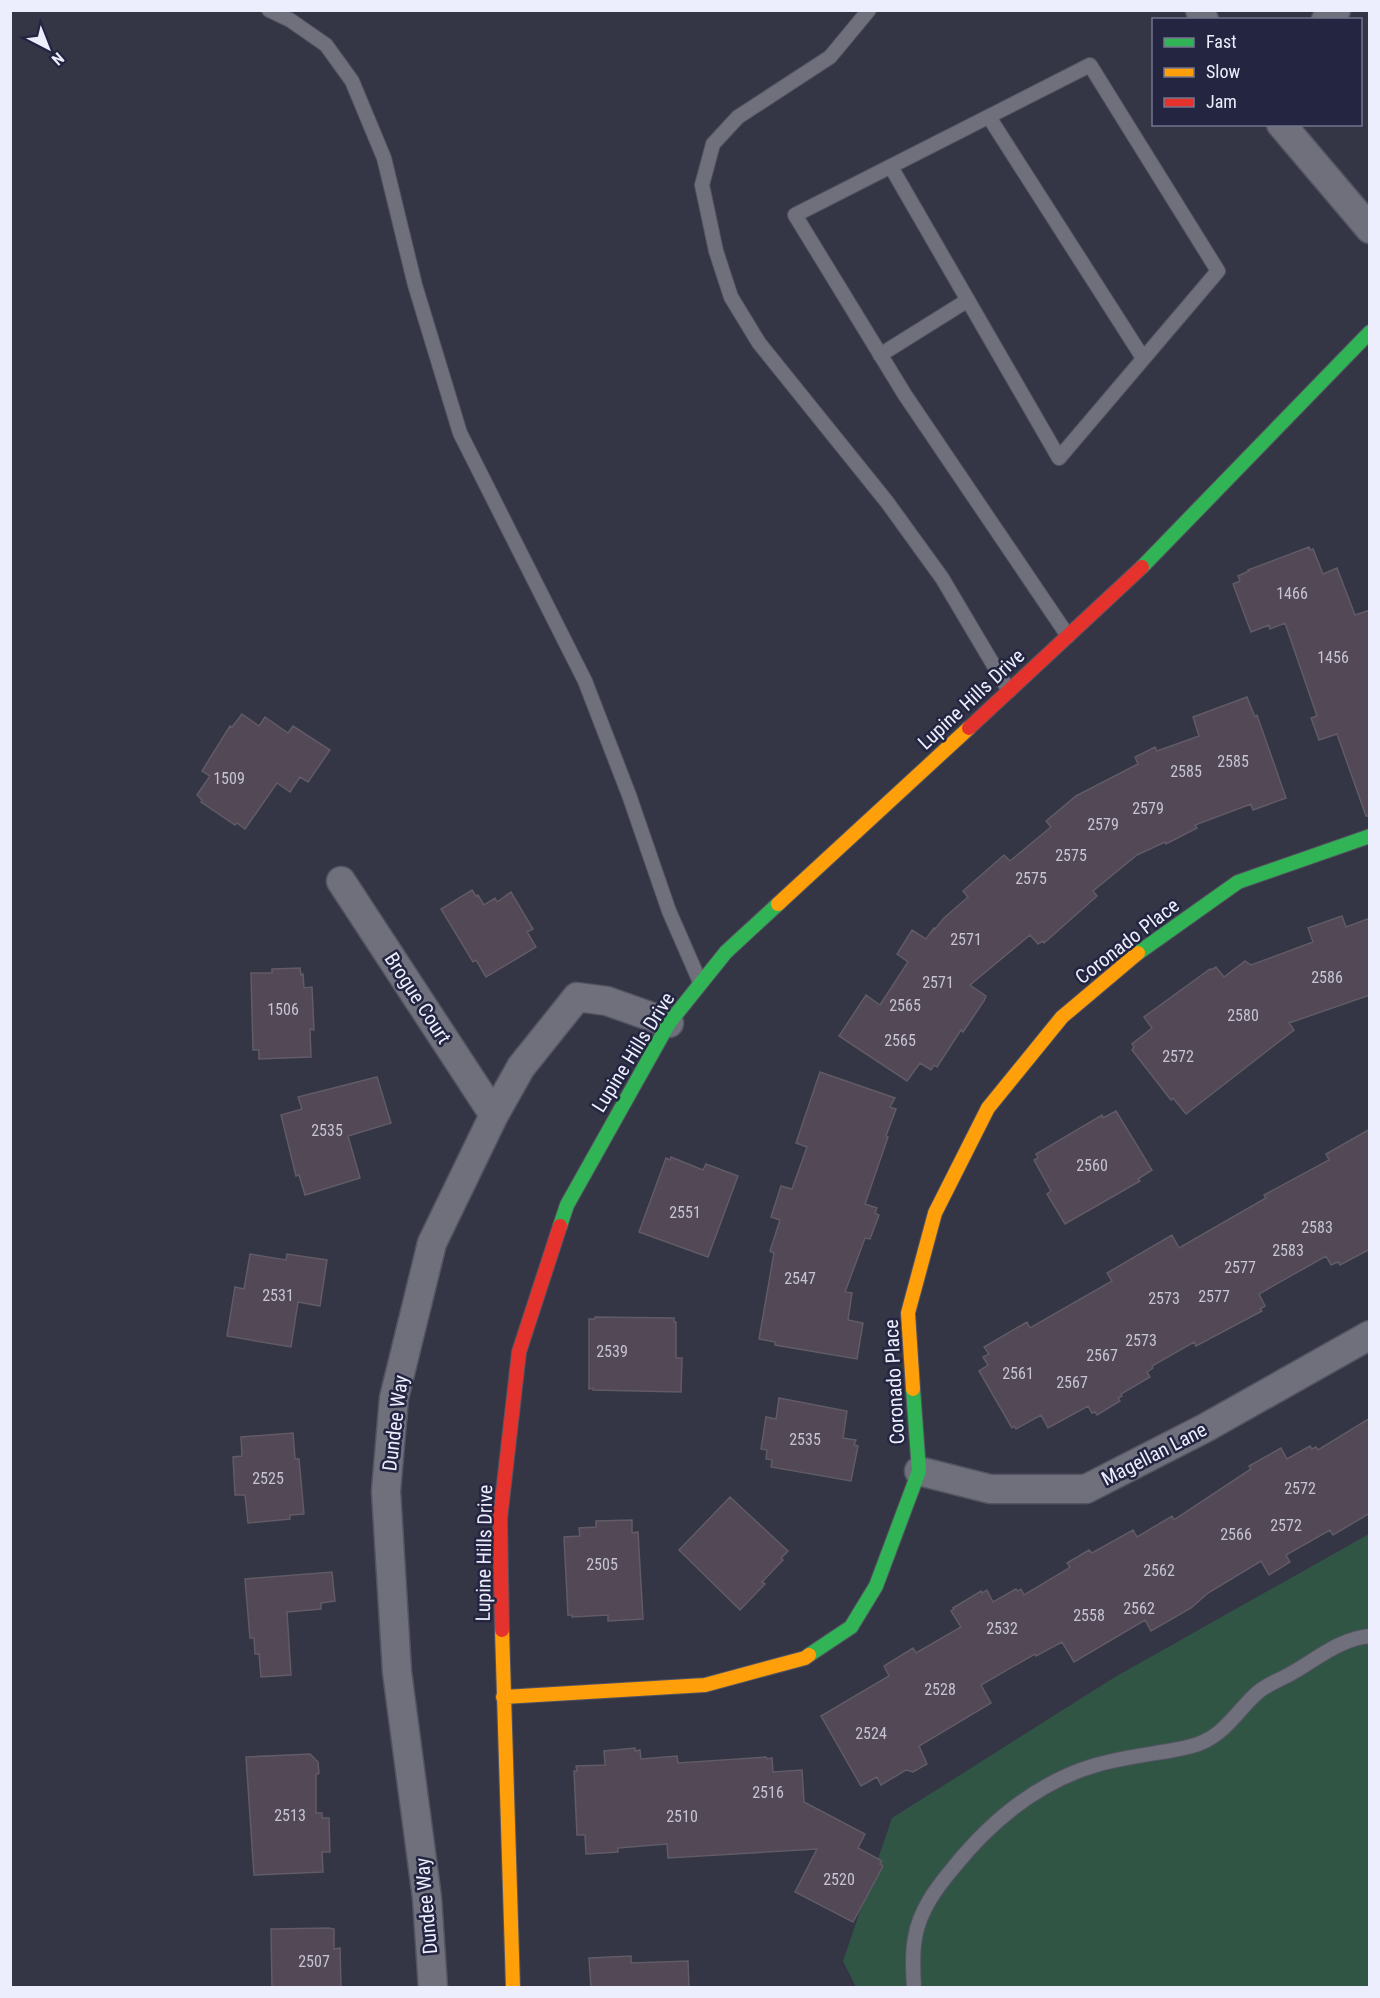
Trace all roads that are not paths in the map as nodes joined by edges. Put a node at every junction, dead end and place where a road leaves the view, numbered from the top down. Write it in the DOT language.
graph roads {
  1 [pos="269,10"];
  2 [pos="869,10"];
  3 [pos="989,117"];
  4 [pos="1283,126"];
  5 [pos="891,167"];
  6 [pos="1370,229"];
  7 [pos="968,300"];
  8 [pos="1370,332"];
  9 [pos="880,355"];
  10 [pos="1143,358"];
  11 [pos="1068,636"];
  12 [pos="1009,691"];
  13 [pos="1370,836"];
  14 [pos="341,881"];
  15 [pos="700,984"];
  16 [pos="669,1023"];
  17 [pos="495,1115"];
  18 [pos="1370,1335"];
  19 [pos="919,1472"];
  20 [pos="1370,1636"];
  21 [pos="503,1698"];
  22 [pos="433,1988"];
  23 [pos="513,1988"];
  24 [pos="914,1988"];
  1 -- 15 [label="lane"];
  2 -- 12 [label="lane"];
  3 -- 5 [label="lane"];
  3 -- 10 [label="lane"];
  3 -- 10 [label="lane"];
  4 -- 6 [label="street"];
  5 -- 7 [label="lane"];
  5 -- 9 [label="lane"];
  7 -- 9 [label="lane"];
  7 -- 10 [label="lane"];
  8 -- 11 [label="street, Lupine Hills Drive"];
  9 -- 11 [label="lane"];
  11 -- 12 [label="street, Lupine Hills Drive"];
  12 -- 15 [label="street, Lupine Hills Drive"];
  13 -- 19 [label="street, Coronado Place"];
  14 -- 17 [label="street, Brogue Court"];
  15 -- 16 [label="street, Lupine Hills Drive"];
  16 -- 17 [label="street, Dundee Way"];
  16 -- 21 [label="street, Lupine Hills Drive"];
  17 -- 22 [label="street, Dundee Way"];
  18 -- 19 [label="street, Magellan Lane"];
  19 -- 21 [label="street, Coronado Place"];
  20 -- 24 [label="lane"];
  21 -- 23 [label="street, Lupine Hills Drive"];
}
